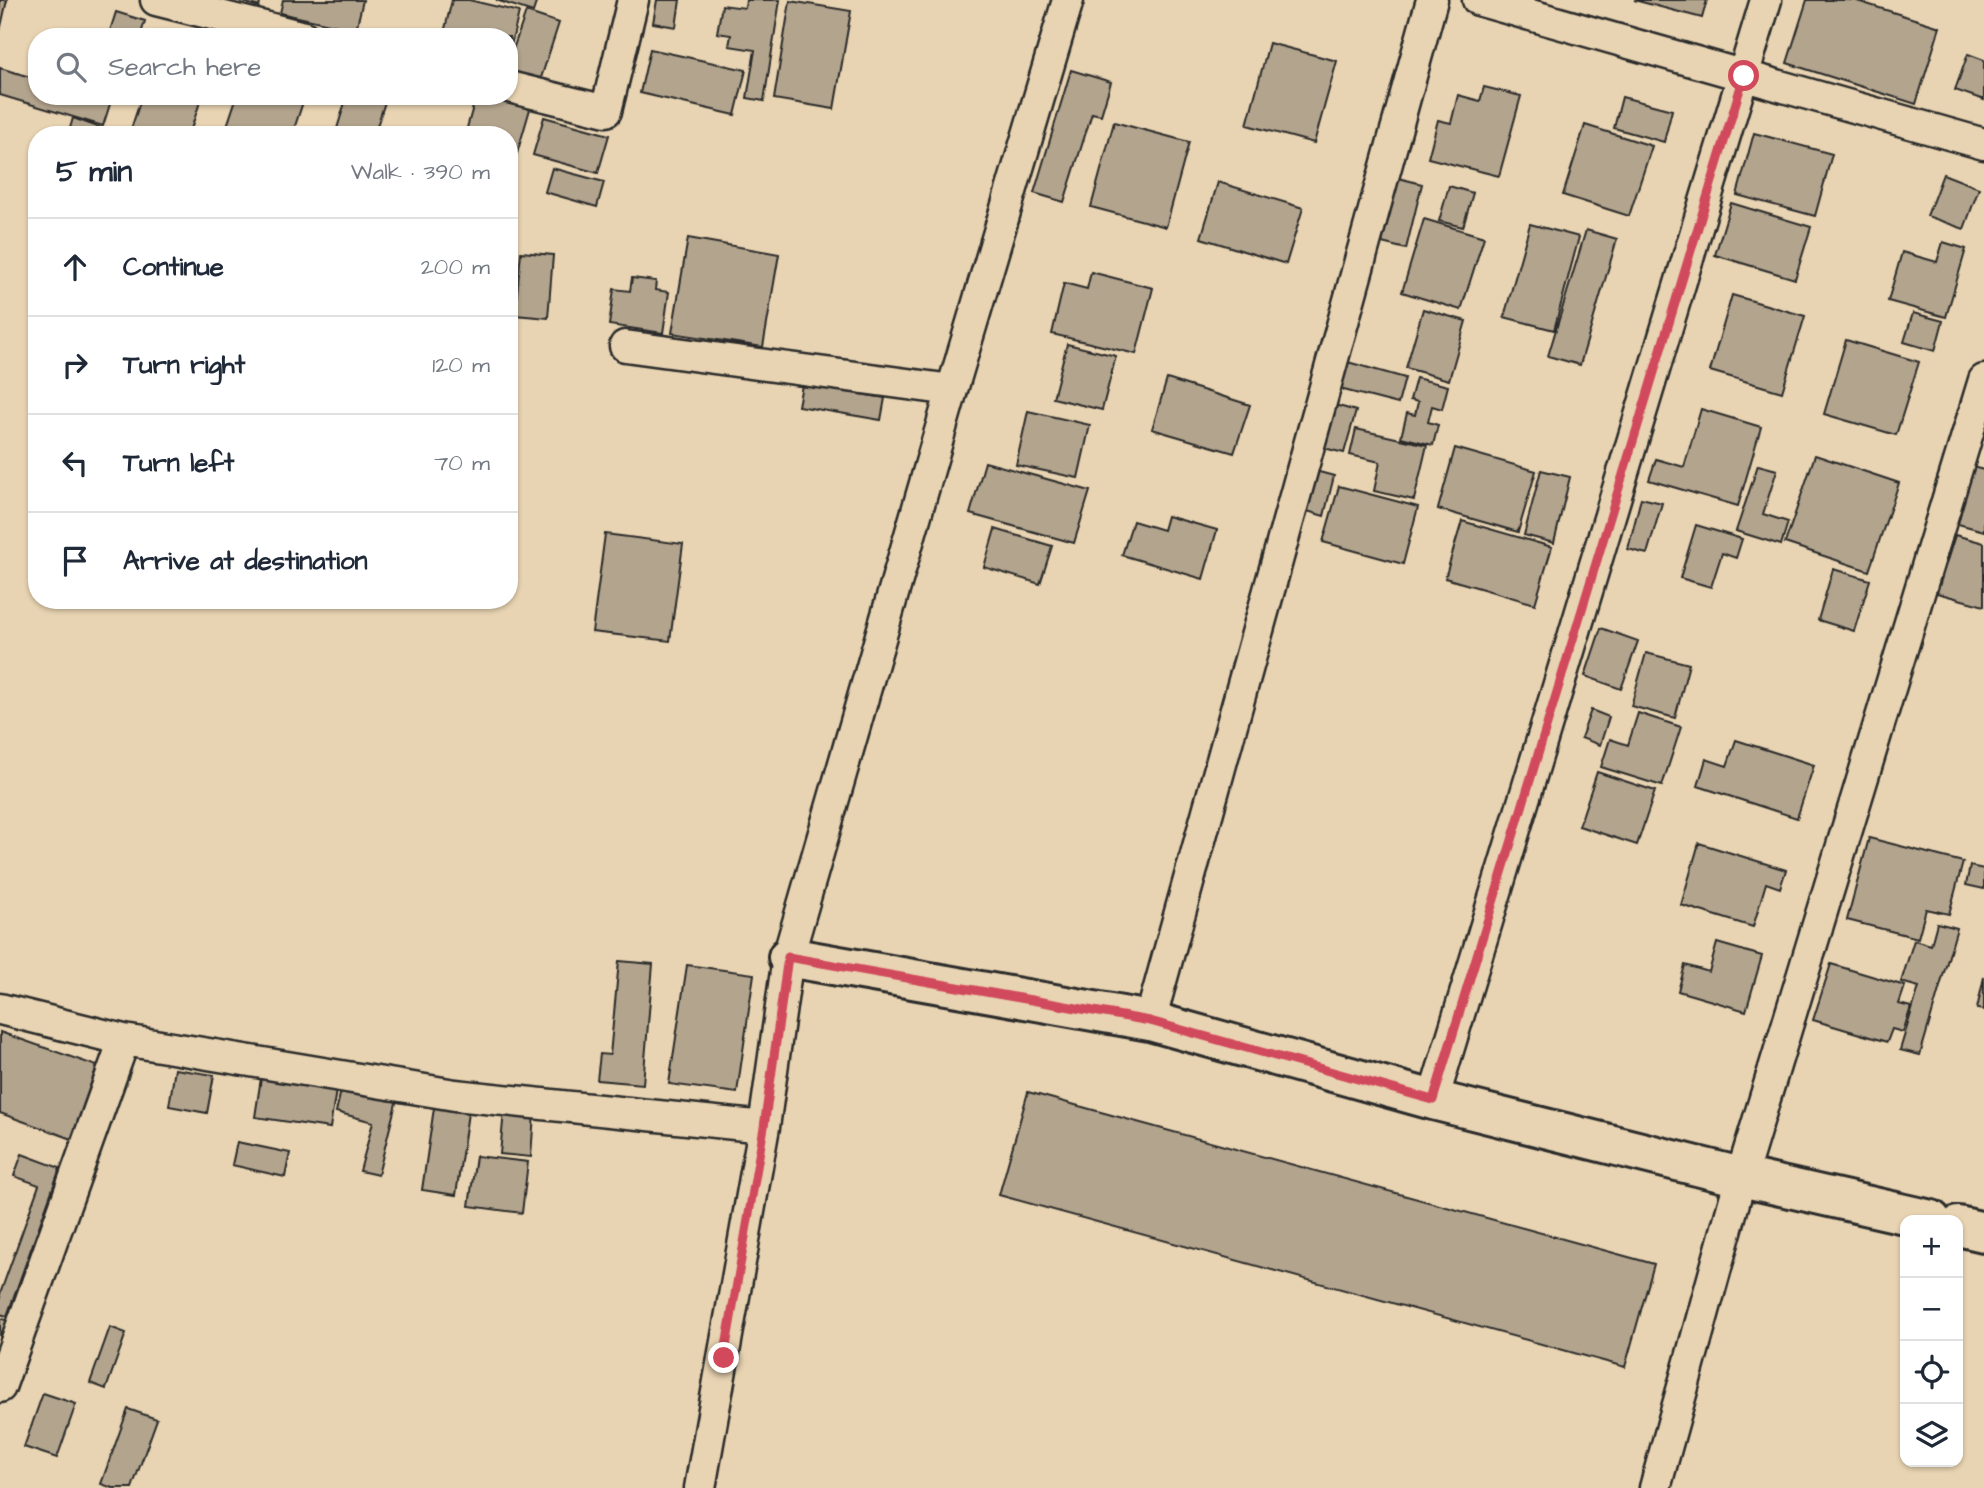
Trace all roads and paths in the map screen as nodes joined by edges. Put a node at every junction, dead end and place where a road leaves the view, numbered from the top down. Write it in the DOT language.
graph roads {
  1 [pos="156,0"];
  2 [pos="633,0"];
  3 [pos="1068,0"];
  4 [pos="1432,0"];
  5 [pos="1478,0"];
  6 [pos="1766,0"];
  7 [pos="268,28"];
  8 [pos="1744,76"];
  9 [pos="518,90"];
  10 [pos="1984,144"];
  11 [pos="625,346"];
  12 [pos="1984,380"];
  13 [pos="952,390"];
  14 [pos="788,957"];
  15 [pos="0,1009"];
  16 [pos="1150,1021"];
  17 [pos="124,1040"];
  18 [pos="1433,1100"];
  19 [pos="764,1127"];
  20 [pos="1741,1177"];
  21 [pos="1909,1215"];
  22 [pos="1963,1227"];
  23 [pos="1984,1232"];
  24 [pos="0,1387"];
  25 [pos="700,1488"];
  26 [pos="1655,1488"];
  1 -- 7 [label="street"];
  2 -- 9 [label="street"];
  3 -- 13 [label="street"];
  4 -- 16 [label="street"];
  5 -- 8 [label="street"];
  6 -- 8 [label="street"];
  8 -- 10 [label="street"];
  8 -- 18 [label="street"];
  11 -- 13 [label="street"];
  12 -- 20 [label="street"];
  13 -- 14 [label="street"];
  14 -- 16 [label="street"];
  14 -- 19 [label="street"];
  15 -- 17 [label="street"];
  16 -- 18 [label="street"];
  17 -- 19 [label="street"];
  17 -- 24 [label="street"];
  18 -- 20 [label="street"];
  19 -- 25 [label="street"];
  20 -- 21 [label="street"];
  20 -- 26 [label="street"];
  22 -- 23 [label="street"];
}
